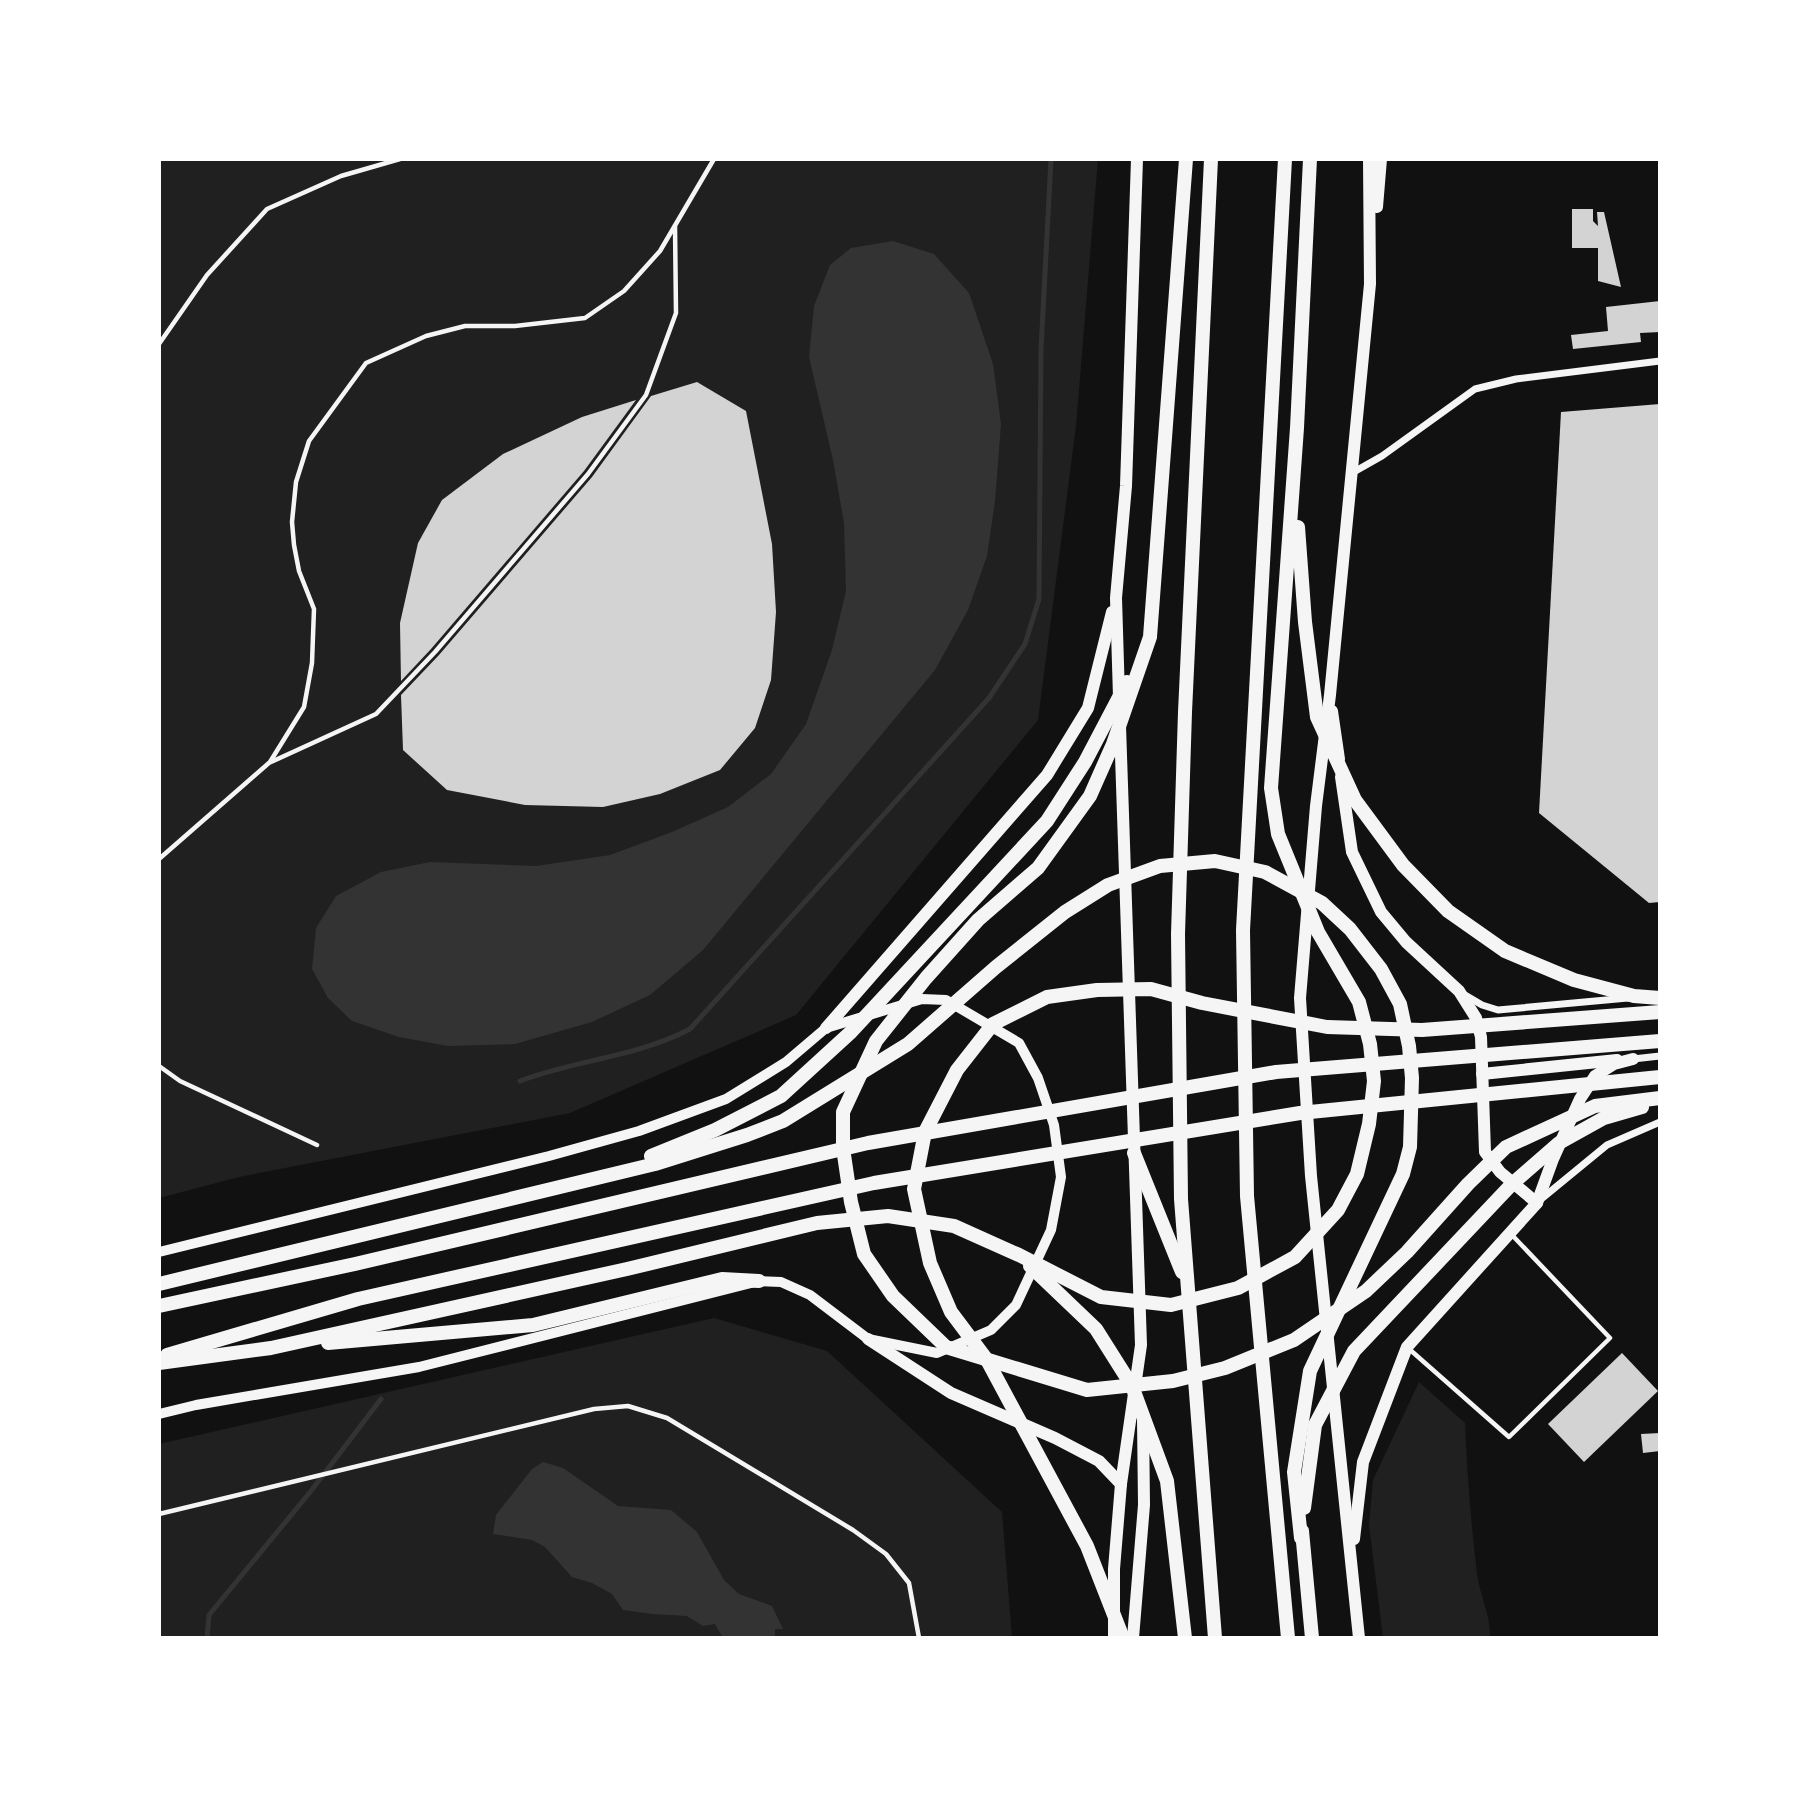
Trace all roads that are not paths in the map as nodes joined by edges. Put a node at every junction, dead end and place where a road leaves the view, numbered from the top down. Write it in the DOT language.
graph roads {
  1 [pos="400,159"];
  2 [pos="714,159"];
  3 [pos="1137,159"];
  4 [pos="1186,159"];
  5 [pos="1211,159"];
  6 [pos="1286,159"];
  7 [pos="1310,159"];
  8 [pos="1369,159"];
  9 [pos="1381,159"];
  10 [pos="675,225"];
  11 [pos="1370,284"];
  12 [pos="159,344"];
  13 [pos="1660,361"];
  14 [pos="1294,468"];
  15 [pos="1351,473"];
  16 [pos="1116,598"];
  17 [pos="1150,637"];
  18 [pos="1329,695"];
  19 [pos="270,762"];
  20 [pos="159,859"];
  21 [pos="1459,991"];
  22 [pos="1656,997"];
  23 [pos="1660,1012"];
  24 [pos="825,1028"];
  25 [pos="1660,1041"];
  26 [pos="1660,1056"];
  27 [pos="1633,1059"];
  28 [pos="159,1066"];
  29 [pos="1482,1074"];
  30 [pos="1660,1077"];
  31 [pos="1660,1100"];
  32 [pos="1660,1122"];
  33 [pos="317,1145"];
  34 [pos="1134,1153"];
  35 [pos="604,1176"];
  36 [pos="1537,1203"];
  37 [pos="1510,1233"];
  38 [pos="159,1252"];
  39 [pos="1019,1255"];
  40 [pos="759,1281"];
  41 [pos="159,1284"];
  42 [pos="1188,1286"];
  43 [pos="159,1306"];
  44 [pos="868,1339"];
  45 [pos="1141,1345"];
  46 [pos="1407,1347"];
  47 [pos="271,1348"];
  48 [pos="159,1357"];
  49 [pos="987,1360"];
  50 [pos="159,1363"];
  51 [pos="159,1414"];
  52 [pos="1121,1484"];
  53 [pos="159,1514"];
  54 [pos="1301,1538"];
  55 [pos="1351,1564"];
  56 [pos="919,1638"];
  57 [pos="1114,1638"];
  58 [pos="1123,1638"];
  59 [pos="1133,1638"];
  60 [pos="1185,1638"];
  61 [pos="1215,1638"];
  62 [pos="1288,1638"];
  63 [pos="1312,1638"];
  64 [pos="1359,1638"];
  1 -- 12 [label="lane"];
  2 -- 10 [label="lane"];
  3 -- 16 [label="main road"];
  4 -- 17 [label="highway"];
  5 -- 42 [label="highway"];
  6 -- 62 [label="highway"];
  7 -- 14 [label="highway"];
  8 -- 11 [label="main road"];
  9 -- 11 [label="main road"];
  10 -- 19 [label="lane"];
  10 -- 19 [label="lane"];
  11 -- 15 [label="main road"];
  13 -- 15 [label="street"];
  14 -- 22 [label="highway"];
  14 -- 39 [label="highway"];
  15 -- 18 [label="main road"];
  16 -- 24 [label="main road"];
  16 -- 34 [label="main road"];
  17 -- 35 [label="highway"];
  17 -- 49 [label="highway"];
  18 -- 21 [label="main road"];
  18 -- 55 [label="main road"];
  19 -- 20 [label="lane"];
  21 -- 22 [label="street"];
  21 -- 29 [label="main road"];
  23 -- 49 [label="highway"];
  24 -- 38 [label="street"];
  24 -- 44 [label="street"];
  25 -- 43 [label="highway"];
  26 -- 27 [label="street"];
  27 -- 29 [label="main road"];
  27 -- 36 [label="main road"];
  28 -- 33 [label="lane"];
  29 -- 36 [label="main road"];
  30 -- 48 [label="highway"];
  31 -- 49 [label="highway"];
  31 -- 54 [label="highway"];
  32 -- 36 [label="street"];
  34 -- 42 [label="highway"];
  34 -- 45 [label="main road"];
  35 -- 41 [label="highway"];
  35 -- 54 [label="highway"];
  36 -- 37 [label="main road"];
  37 -- 46 [label="main road"];
  37 -- 46 [label="lane"];
  39 -- 47 [label="highway"];
  39 -- 60 [label="highway"];
  40 -- 44 [label="street"];
  40 -- 47 [label="highway"];
  40 -- 51 [label="street"];
  42 -- 61 [label="highway"];
  44 -- 52 [label="main road"];
  45 -- 52 [label="main road"];
  45 -- 59 [label="main road"];
  46 -- 55 [label="main road"];
  47 -- 50 [label="highway"];
  49 -- 58 [label="highway"];
  52 -- 57 [label="main road"];
  53 -- 56 [label="lane"];
  54 -- 63 [label="highway"];
  55 -- 64 [label="main road"];
}
